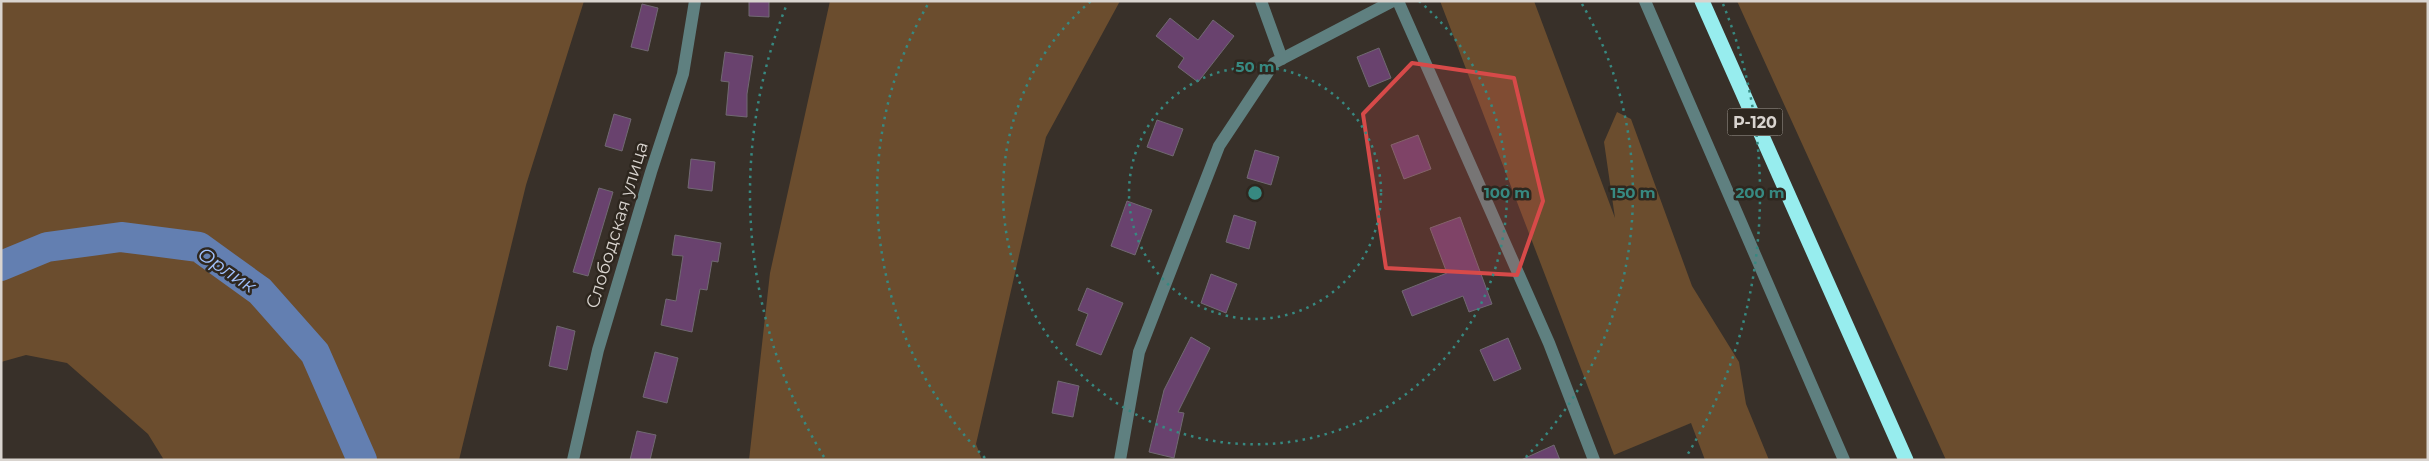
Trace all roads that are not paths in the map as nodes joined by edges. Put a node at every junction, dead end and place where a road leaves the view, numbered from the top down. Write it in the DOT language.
graph roads {
  1 [pos="694,1"];
  2 [pos="1261,1"];
  3 [pos="1393,1"];
  4 [pos="1398,1"];
  5 [pos="1645,1"];
  6 [pos="1702,1"];
  7 [pos="1282,59"];
  8 [pos="573,460"];
  9 [pos="1120,460"];
  10 [pos="1594,460"];
  11 [pos="1844,460"];
  12 [pos="1906,460"];
  1 -- 8 [label="street, Слободская улица"];
  2 -- 7 [label="street"];
  3 -- 7 [label="street"];
  4 -- 10 [label="street"];
  5 -- 11 [label="street"];
  6 -- 12 [label="highway, Р-120"];
  7 -- 9 [label="street"];
}
